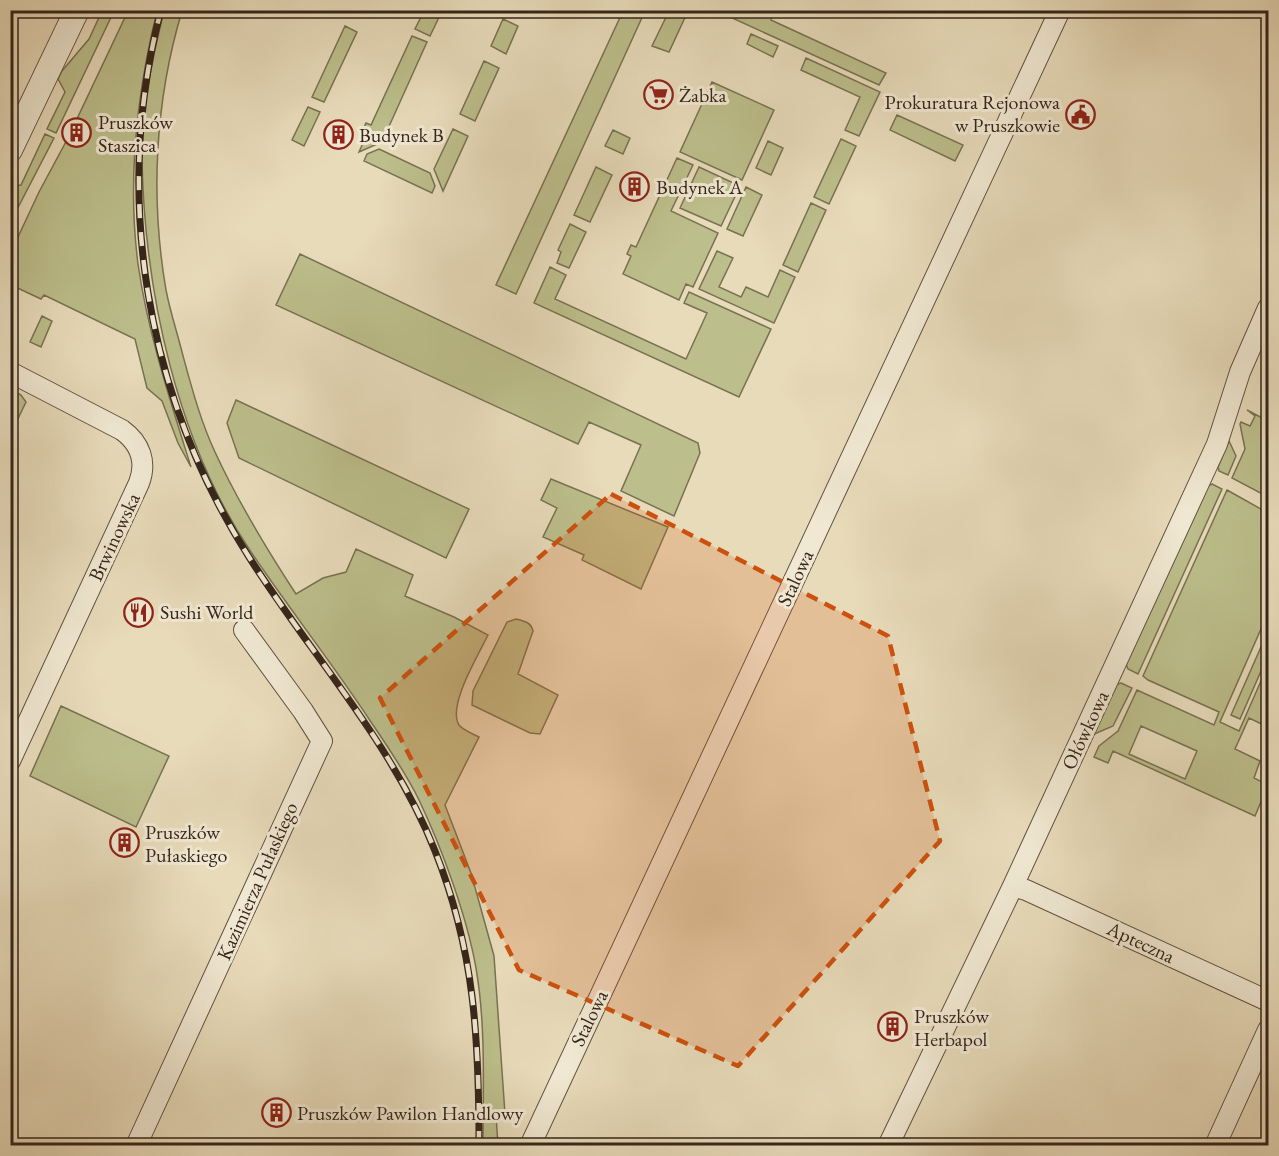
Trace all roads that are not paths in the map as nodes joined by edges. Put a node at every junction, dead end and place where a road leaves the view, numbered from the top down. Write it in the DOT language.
graph roads {
  1 [pos="77,10"];
  2 [pos="1060,10"];
  3 [pos="10,150"];
  4 [pos="1269,308"];
  5 [pos="10,372"];
  6 [pos="244,630"];
  7 [pos="10,761"];
  8 [pos="1013,886"];
  9 [pos="1269,1001"];
  10 [pos="1269,1030"];
  11 [pos="136,1146"];
  12 [pos="530,1146"];
  13 [pos="888,1146"];
  14 [pos="1215,1146"];
  1 -- 3 [label="street"];
  2 -- 12 [label="street, Stalowa"];
  4 -- 8 [label="street, Ołówkowa"];
  5 -- 7 [label="street, Brwinowska"];
  6 -- 11 [label="street, Kazimierza Pułaskiego"];
  8 -- 9 [label="street, Apteczna"];
  8 -- 13 [label="street, Ołówkowa"];
  10 -- 14 [label="street"];
}
